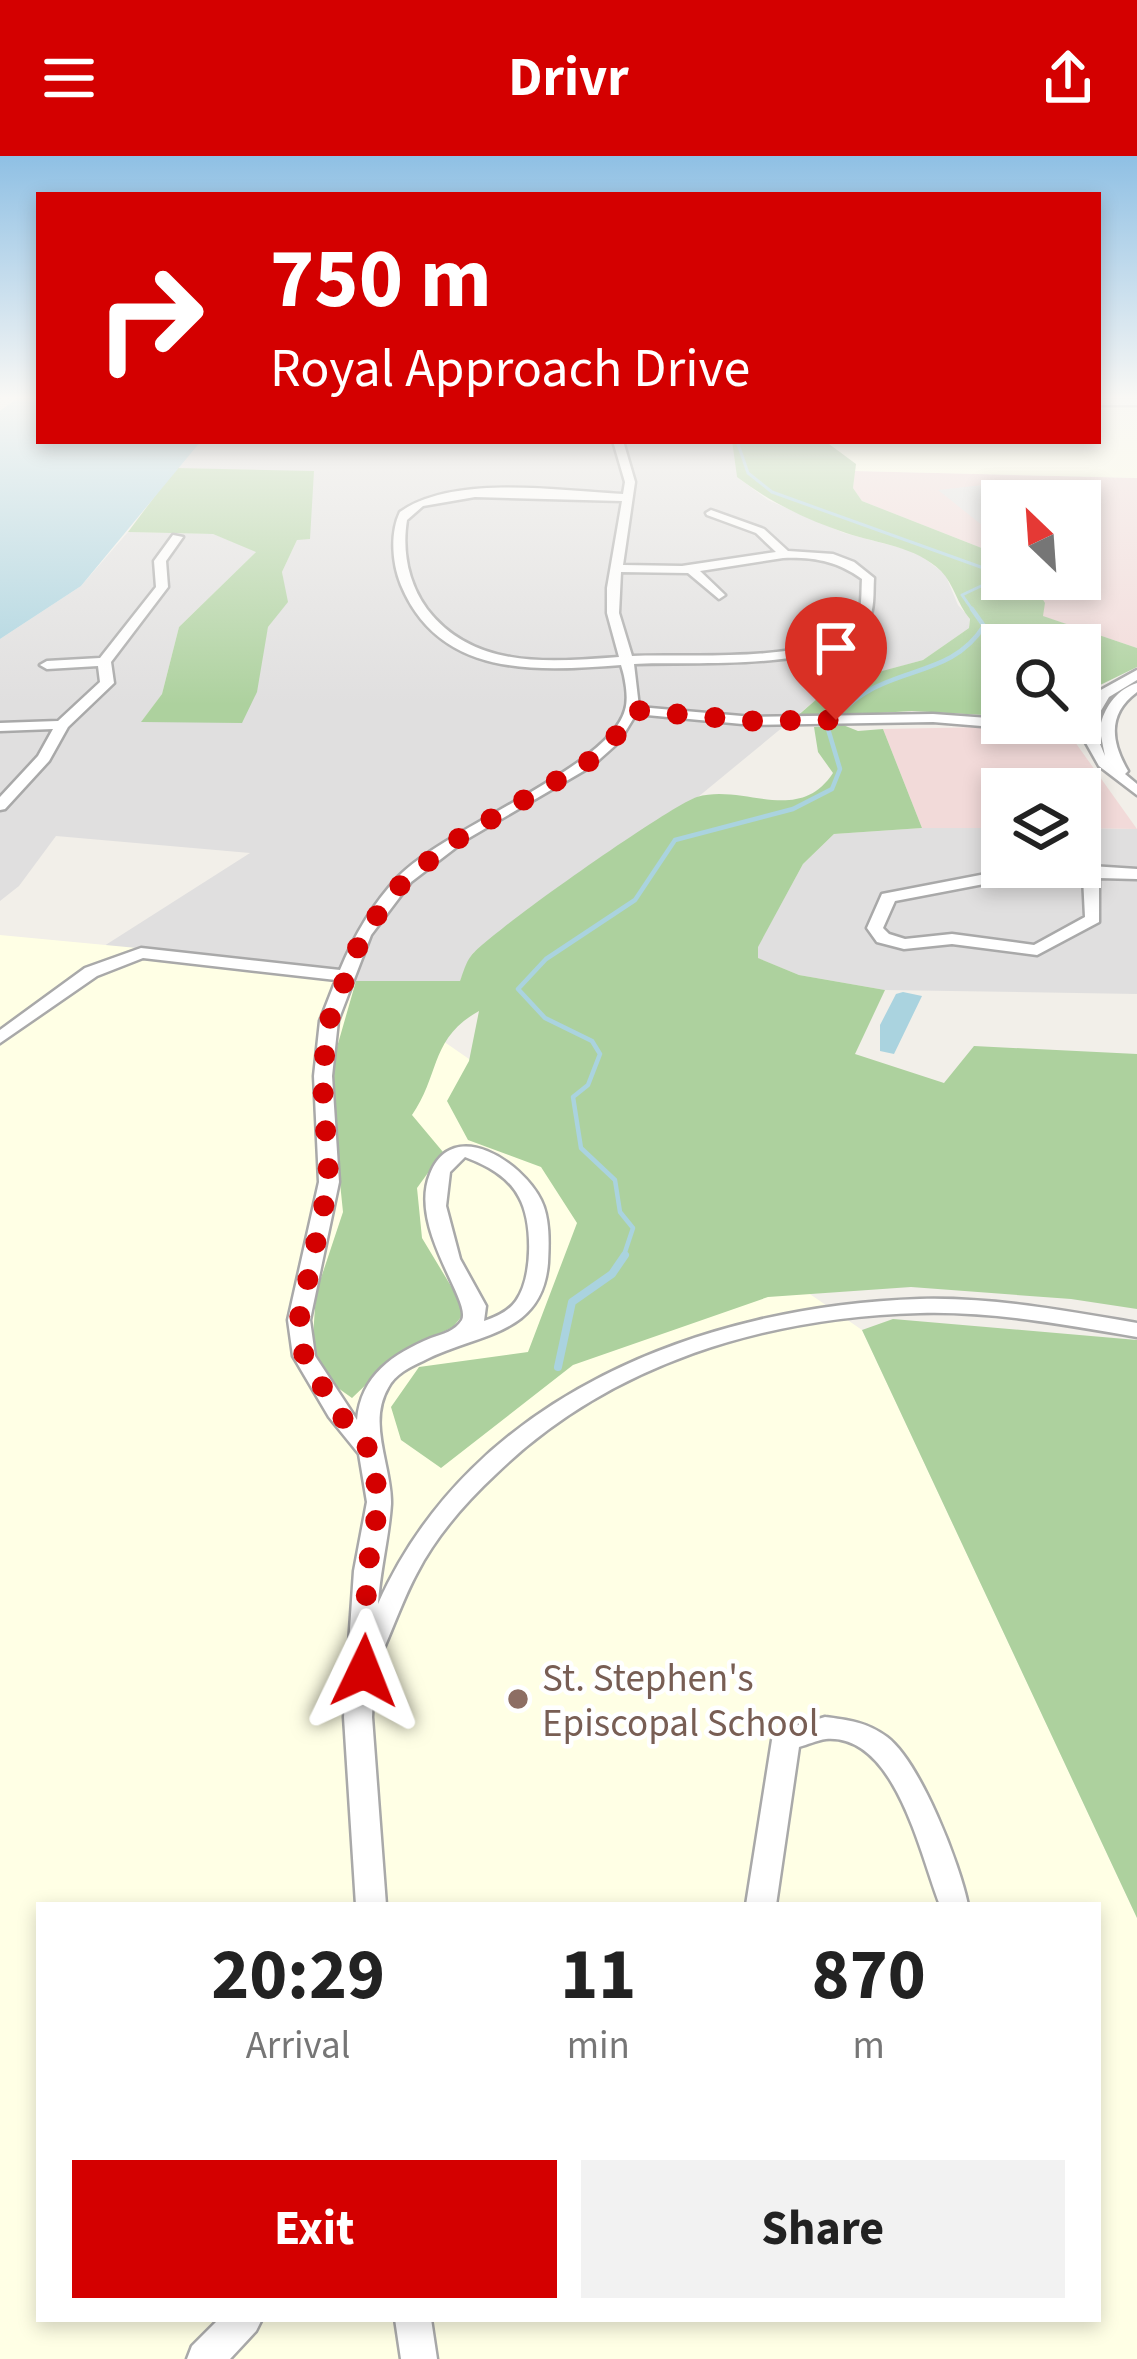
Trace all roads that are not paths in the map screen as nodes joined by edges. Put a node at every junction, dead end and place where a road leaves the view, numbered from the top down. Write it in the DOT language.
graph roads {
  1 [pos="443,499"];
  2 [pos="629,499"];
  3 [pos="711,513"];
  4 [pos="177,537"];
  5 [pos="784,554"];
  6 [pos="615,568"];
  7 [pos="691,569"];
  8 [pos="718,595"];
  9 [pos="727,658"];
  10 [pos="104,662"];
  11 [pos="626,662"];
  12 [pos="47,664"];
  13 [pos="1137,674"];
  14 [pos="732,677"];
  15 [pos="1137,686"];
  16 [pos="1101,697"];
  17 [pos="632,710"];
  18 [pos="981,721"];
  19 [pos="1101,724"];
  20 [pos="1105,724"];
  21 [pos="62,725"];
  22 [pos="0,727"];
  23 [pos="1094,744"];
  24 [pos="1132,787"];
  25 [pos="0,806"];
  26 [pos="1091,871"];
  27 [pos="1101,872"];
  28 [pos="1137,874"];
  29 [pos="344,976"];
  30 [pos="0,1038"];
  31 [pos="1137,1330"];
  32 [pos="454,1340"];
  33 [pos="371,1452"];
  34 [pos="364,1671"];
  35 [pos="371,1902"];
  36 [pos="761,1902"];
  37 [pos="954,1902"];
  38 [pos="241,2322"];
  39 [pos="413,2322"];
  40 [pos="205,2359"];
  41 [pos="418,2359"];
  1 -- 11 [label="street"];
  2 -- 6 [label="street"];
  3 -- 5 [label="street"];
  4 -- 10 [label="street"];
  5 -- 7 [label="street"];
  5 -- 9 [label="street"];
  6 -- 7 [label="street"];
  6 -- 11 [label="street"];
  7 -- 8 [label="street"];
  9 -- 11 [label="street"];
  9 -- 14 [label="street"];
  10 -- 12 [label="street"];
  10 -- 21 [label="street"];
  11 -- 17 [label="street"];
  13 -- 16 [label="street"];
  15 -- 20 [label="street"];
  17 -- 18 [label="street"];
  17 -- 29 [label="street"];
  19 -- 20 [label="street"];
  20 -- 24 [label="street"];
  21 -- 22 [label="street"];
  21 -- 25 [label="street"];
  23 -- 24 [label="street"];
  26 -- 26 [label="street"];
  27 -- 28 [label="street"];
  29 -- 30 [label="street"];
  29 -- 33 [label="street"];
  31 -- 34 [label="street"];
  32 -- 32 [label="street"];
  32 -- 33 [label="street"];
  33 -- 34 [label="street"];
  34 -- 35 [label="street"];
  36 -- 37 [label="street"];
  38 -- 40 [label="street"];
  39 -- 41 [label="street"];
}
